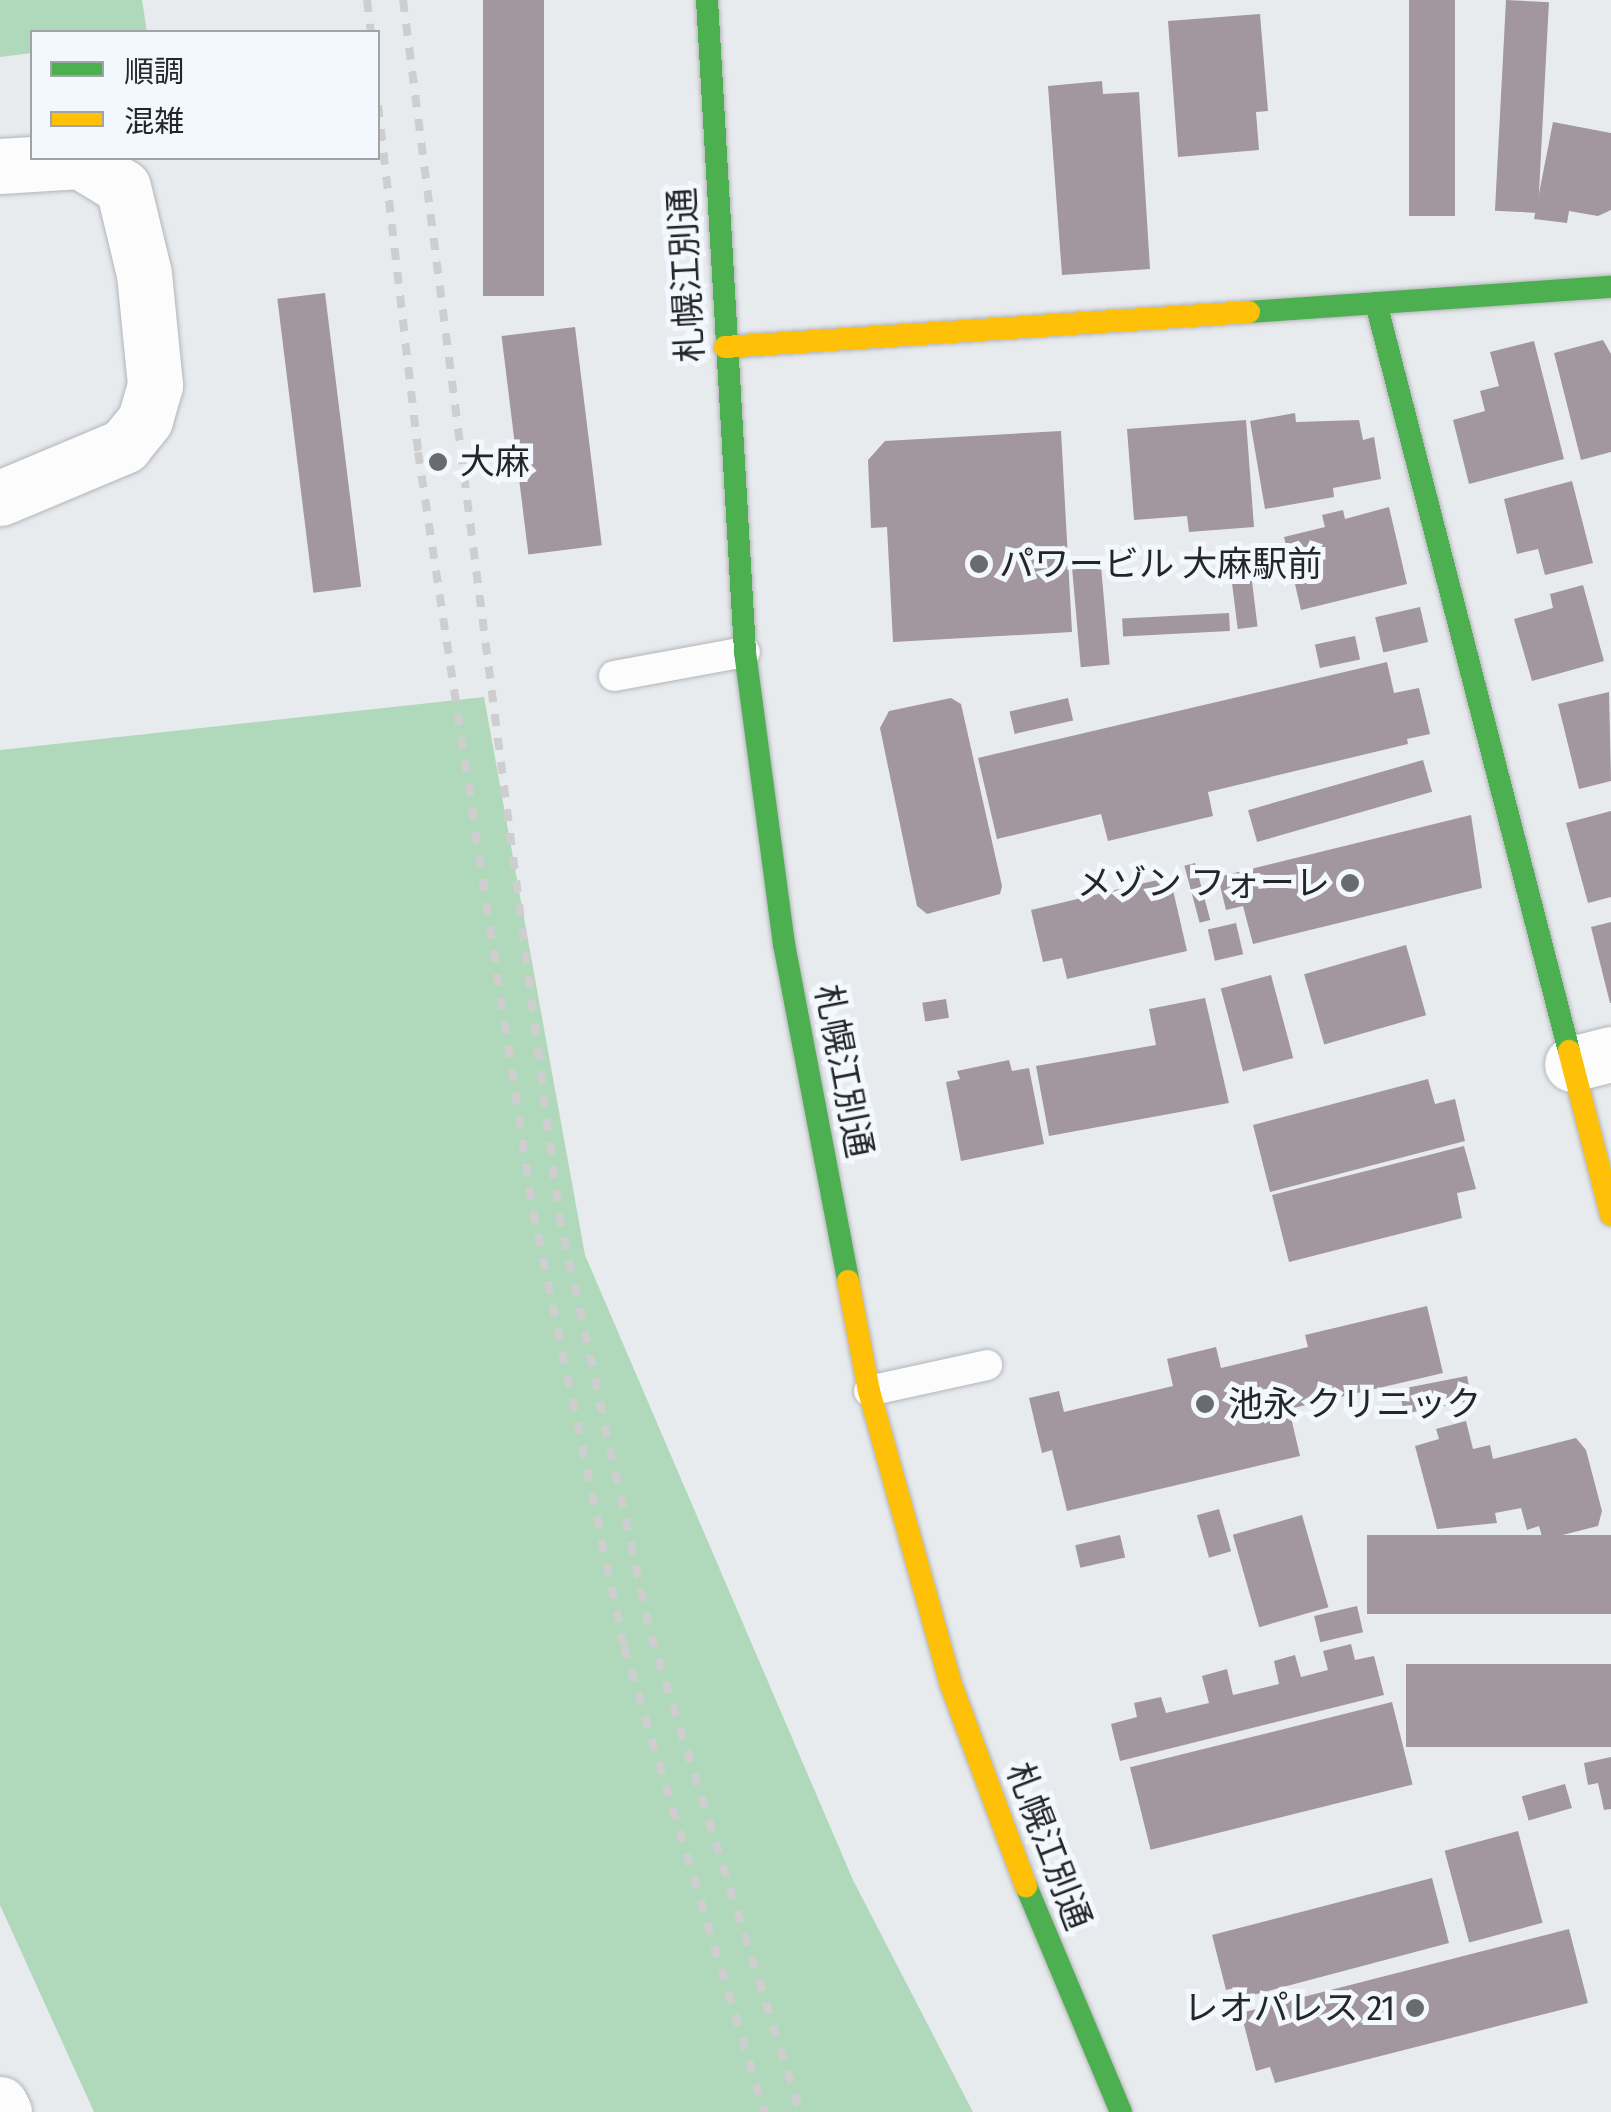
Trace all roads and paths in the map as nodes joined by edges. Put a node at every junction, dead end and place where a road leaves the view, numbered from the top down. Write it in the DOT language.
graph roads {
  1 [pos="707,0"];
  2 [pos="0,166"];
  3 [pos="1611,288"];
  4 [pos="1376,302"];
  5 [pos="724,347"];
  6 [pos="0,498"];
  7 [pos="745,652"];
  8 [pos="614,676"];
  9 [pos="1591,1059"];
  10 [pos="1611,1216"];
  11 [pos="987,1365"];
  12 [pos="869,1391"];
  13 [pos="0,2104"];
  14 [pos="4,2112"];
  15 [pos="1121,2112"];
  1 -- 5 [label="main road, 札幌江別通"];
  2 -- 6 [label="street"];
  3 -- 4 [label="main road"];
  4 -- 5 [label="main road"];
  4 -- 9 [label="main road"];
  5 -- 7 [label="main road, 札幌江別通"];
  7 -- 8 [label="lane"];
  7 -- 12 [label="main road, 札幌江別通"];
  9 -- 10 [label="main road"];
  11 -- 12 [label="lane"];
  12 -- 15 [label="main road, 札幌江別通"];
  13 -- 14 [label="street"];
}
